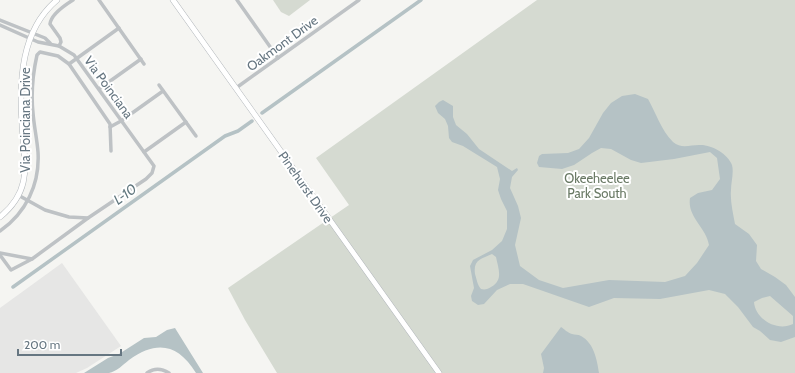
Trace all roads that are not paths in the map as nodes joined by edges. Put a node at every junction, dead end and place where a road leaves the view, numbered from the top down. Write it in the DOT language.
graph roads {
  1 [pos="57,0"];
  2 [pos="73,0"];
  3 [pos="99,0"];
  4 [pos="237,0"];
  5 [pos="359,0"];
  6 [pos="175,1"];
  7 [pos="0,20"];
  8 [pos="0,25"];
  9 [pos="119,28"];
  10 [pos="31,36"];
  11 [pos="51,44"];
  12 [pos="59,46"];
  13 [pos="76,58"];
  14 [pos="278,58"];
  15 [pos="141,59"];
  16 [pos="69,64"];
  17 [pos="144,64"];
  18 [pos="159,86"];
  19 [pos="236,88"];
  20 [pos="99,90"];
  21 [pos="163,91"];
  22 [pos="121,121"];
  23 [pos="186,122"];
  24 [pos="110,127"];
  25 [pos="196,136"];
  26 [pos="111,151"];
  27 [pos="144,152"];
  28 [pos="18,195"];
  29 [pos="28,201"];
  30 [pos="0,217"];
  31 [pos="88,218"];
  32 [pos="0,231"];
  33 [pos="0,254"];
  34 [pos="32,259"];
  35 [pos="147,373"];
  36 [pos="169,373"];
  37 [pos="439,373"];
  1 -- 10 [label="street"];
  2 -- 12 [label="street"];
  3 -- 9 [label="street"];
  4 -- 14 [label="street"];
  5 -- 14 [label="street, Oakmont Drive"];
  6 -- 19 [label="street, Pinehurst Drive"];
  7 -- 10 [label="street, Via Poinciana"];
  8 -- 10 [label="street, Via Poinciana"];
  9 -- 13 [label="street"];
  9 -- 15 [label="street"];
  10 -- 11 [label="street, Via Poinciana"];
  10 -- 11 [label="street, Via Poinciana"];
  10 -- 28 [label="street"];
  11 -- 12 [label="street, Via Poinciana"];
  12 -- 13 [label="street, Via Poinciana"];
  13 -- 16 [label="street"];
  13 -- 20 [label="street, Via Poinciana"];
  14 -- 19 [label="street, Oakmont Drive"];
  15 -- 17 [label="street"];
  15 -- 20 [label="street"];
  16 -- 24 [label="street, Via Poinciana Drive"];
  16 -- 29 [label="street, Via Poinciana Drive"];
  18 -- 21 [label="street"];
  19 -- 37 [label="street, Pinehurst Drive"];
  20 -- 22 [label="street, Via Poinciana"];
  21 -- 22 [label="street"];
  21 -- 23 [label="street"];
  22 -- 24 [label="street"];
  22 -- 27 [label="street, Via Poinciana"];
  23 -- 25 [label="street"];
  23 -- 27 [label="street"];
  24 -- 26 [label="street, Via Poinciana Drive"];
  27 -- 31 [label="street"];
  28 -- 29 [label="street"];
  28 -- 30 [label="street"];
  29 -- 31 [label="street"];
  29 -- 32 [label="street, Via Poinciana Drive"];
  31 -- 34 [label="street"];
  33 -- 34 [label="street"];
  33 -- 34 [label="street"];
  35 -- 36 [label="street"];
}
